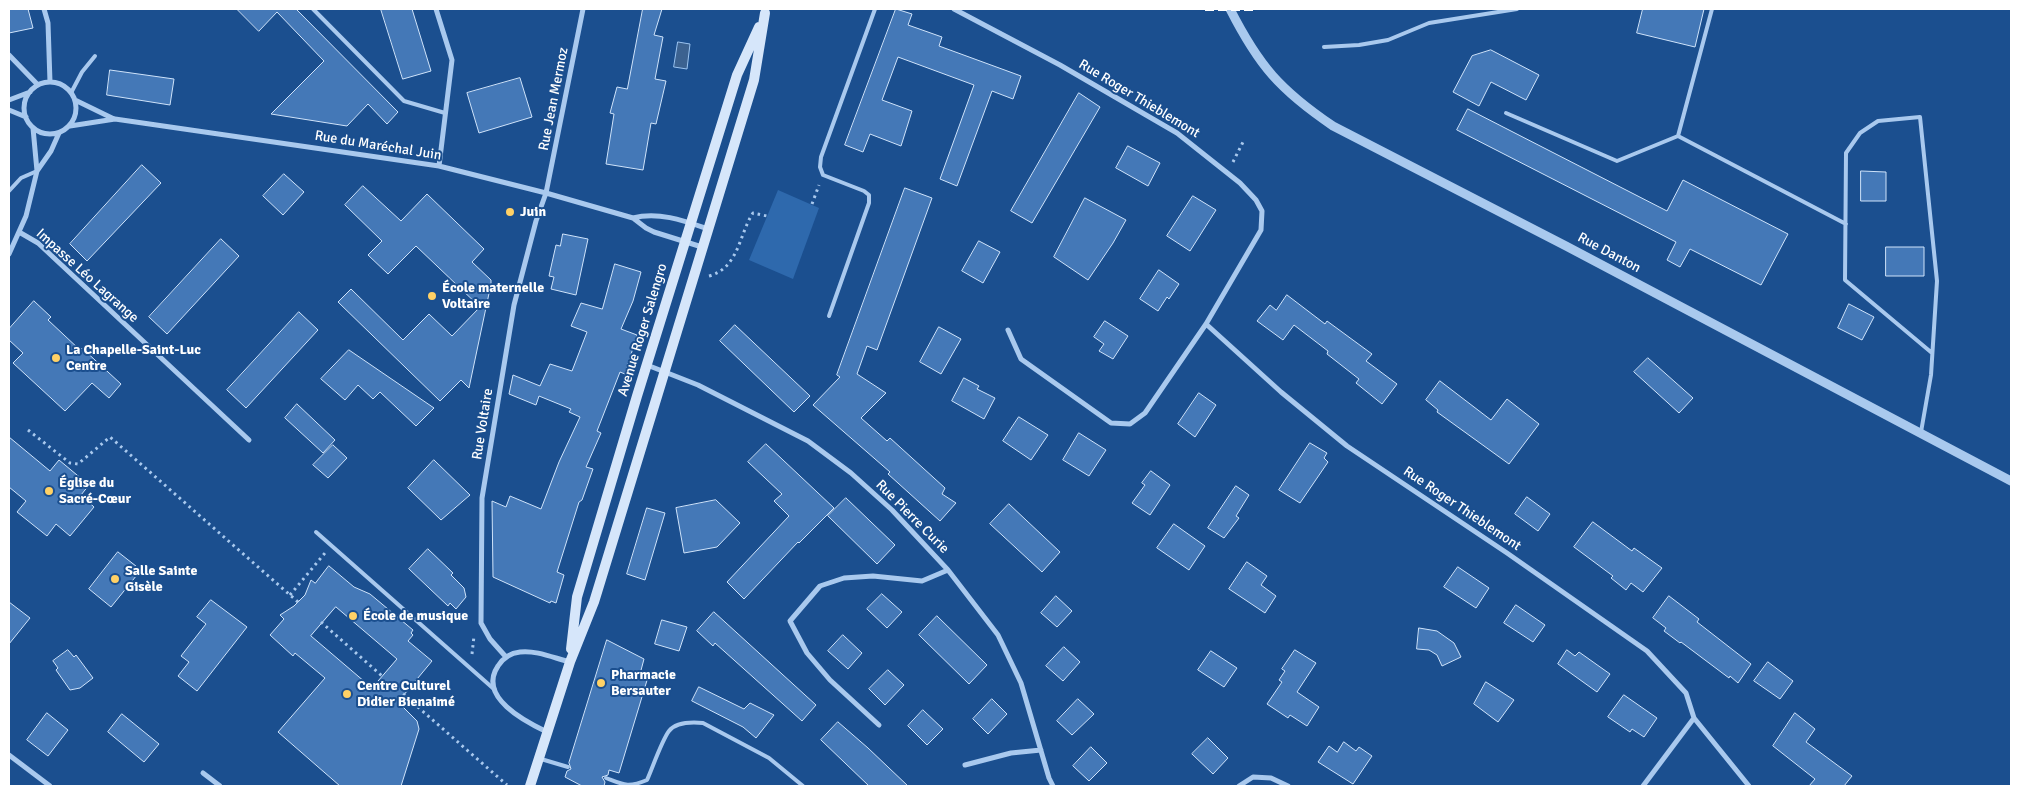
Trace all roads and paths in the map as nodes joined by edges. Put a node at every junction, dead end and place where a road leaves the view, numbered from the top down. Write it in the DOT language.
graph roads {
  1 [pos="44,9"];
  2 [pos="313,9"];
  3 [pos="436,9"];
  4 [pos="583,9"];
  5 [pos="875,9"];
  6 [pos="954,9"];
  7 [pos="1230,9"];
  8 [pos="1517,9"];
  9 [pos="1712,9"];
  10 [pos="766,11"];
  11 [pos="1324,47"];
  12 [pos="9,55"];
  13 [pos="96,56"];
  14 [pos="50,82"];
  15 [pos="38,85"];
  16 [pos="30,91"];
  17 [pos="71,93"];
  18 [pos="9,100"];
  19 [pos="75,100"];
  20 [pos="9,110"];
  21 [pos="1506,113"];
  22 [pos="446,114"];
  23 [pos="26,117"];
  24 [pos="115,119"];
  25 [pos="70,126"];
  26 [pos="33,128"];
  27 [pos="59,133"];
  28 [pos="1678,136"];
  29 [pos="1244,140"];
  30 [pos="1231,164"];
  31 [pos="438,166"];
  32 [pos="37,171"];
  33 [pos="823,175"];
  34 [pos="9,191"];
  35 [pos="546,193"];
  36 [pos="812,204"];
  37 [pos="767,216"];
  38 [pos="633,218"];
  39 [pos="690,223"];
  40 [pos="1846,224"];
  41 [pos="708,229"];
  42 [pos="20,232"];
  43 [pos="684,243"];
  44 [pos="702,247"];
  45 [pos="9,254"];
  46 [pos="704,276"];
  47 [pos="830,316"];
  48 [pos="1206,324"];
  49 [pos="1008,330"];
  50 [pos="1932,353"];
  51 [pos="647,365"];
  52 [pos="664,372"];
  53 [pos="28,430"];
  54 [pos="1921,432"];
  55 [pos="249,440"];
  56 [pos="2011,481"];
  57 [pos="316,532"];
  58 [pos="331,546"];
  59 [pos="948,570"];
  60 [pos="290,595"];
  61 [pos="298,602"];
  62 [pos="321,622"];
  63 [pos="474,628"];
  64 [pos="506,657"];
  65 [pos="472,661"];
  66 [pos="570,662"];
  67 [pos="382,676"];
  68 [pos="495,690"];
  69 [pos="403,694"];
  70 [pos="1694,718"];
  71 [pos="878,725"];
  72 [pos="547,732"];
  73 [pos="1041,750"];
  74 [pos="9,755"];
  75 [pos="539,758"];
  76 [pos="965,765"];
  77 [pos="568,766"];
  78 [pos="203,773"];
  79 [pos="606,778"];
  80 [pos="507,785"];
  81 [pos="50,786"];
  82 [pos="220,786"];
  83 [pos="530,786"];
  84 [pos="803,786"];
  85 [pos="1053,786"];
  86 [pos="1239,786"];
  87 [pos="1288,786"];
  88 [pos="1643,786"];
  89 [pos="1749,786"];
  1 -- 14 [label="street"];
  2 -- 22 [label="lane"];
  3 -- 22 [label="street"];
  4 -- 35 [label="street, Rue Jean Mermoz"];
  5 -- 33 [label="lane"];
  6 -- 48 [label="street, Rue Roger Thieblemont"];
  7 -- 54 [label="street, Rue Danton"];
  8 -- 11 [label="lane"];
  9 -- 28 [label="lane"];
  10 -- 39 [label="main road, Avenue Roger Salengro"];
  10 -- 41 [label="main road, Avenue Roger Salengro"];
  12 -- 15 [label="street"];
  13 -- 17 [label="lane"];
  14 -- 15 [label="street"];
  14 -- 17 [label="street"];
  15 -- 16 [label="street"];
  16 -- 18 [label="street"];
  16 -- 23 [label="street"];
  17 -- 19 [label="street"];
  19 -- 24 [label="street, Rue du Maréchal Juin"];
  19 -- 25 [label="street"];
  20 -- 23 [label="street"];
  21 -- 28 [label="lane"];
  22 -- 31 [label="street"];
  23 -- 26 [label="street"];
  24 -- 25 [label="street, Rue du Maréchal Juin"];
  24 -- 31 [label="street, Rue du Maréchal Juin"];
  25 -- 27 [label="street"];
  26 -- 27 [label="street"];
  26 -- 32 [label="street"];
  27 -- 32 [label="street"];
  28 -- 40 [label="lane"];
  29 -- 30 [label="path"];
  31 -- 35 [label="street, Rue du Maréchal Juin"];
  32 -- 34 [label="lane"];
  32 -- 42 [label="street"];
  33 -- 36 [label="path"];
  33 -- 47 [label="lane"];
  35 -- 38 [label="street, Rue du Maréchal Juin"];
  35 -- 64 [label="street, Rue Voltaire"];
  37 -- 46 [label="path"];
  38 -- 39 [label="street, Rue du Maréchal Juin"];
  38 -- 43 [label="street, Rue du Maréchal Juin"];
  39 -- 41 [label="street, Rue du Maréchal Juin"];
  39 -- 43 [label="main road, Avenue Roger Salengro"];
  40 -- 50 [label="lane"];
  40 -- 50 [label="lane"];
  41 -- 44 [label="main road, Avenue Roger Salengro"];
  42 -- 45 [label="street"];
  42 -- 55 [label="street, Impasse Léo Lagrange"];
  43 -- 44 [label="street, Rue du Maréchal Juin"];
  43 -- 51 [label="main road, Avenue Roger Salengro"];
  44 -- 52 [label="main road, Avenue Roger Salengro"];
  48 -- 49 [label="street, Rue Roger Thieblemont"];
  48 -- 70 [label="street, Rue Roger Thieblemont"];
  50 -- 54 [label="lane"];
  51 -- 52 [label="street, Rue Pierre Curie"];
  51 -- 66 [label="main road, Avenue Roger Salengro"];
  52 -- 59 [label="street, Rue Pierre Curie"];
  52 -- 66 [label="main road, Avenue Roger Salengro"];
  53 -- 60 [label="path"];
  54 -- 56 [label="street, Rue Danton"];
  57 -- 58 [label="lane"];
  58 -- 60 [label="path"];
  58 -- 68 [label="lane"];
  59 -- 71 [label="street"];
  59 -- 73 [label="street, Rue Pierre Curie"];
  60 -- 61 [label="path"];
  62 -- 67 [label="path"];
  63 -- 65 [label="path"];
  64 -- 66 [label="street"];
  64 -- 68 [label="street"];
  66 -- 72 [label="main road, Avenue Roger Salengro"];
  68 -- 72 [label="street"];
  69 -- 80 [label="path"];
  70 -- 88 [label="street"];
  70 -- 89 [label="street, Rue Roger Thieblemont"];
  72 -- 75 [label="main road, Avenue Roger Salengro"];
  73 -- 76 [label="street"];
  73 -- 85 [label="street, Rue Pierre Curie"];
  74 -- 81 [label="street"];
  75 -- 77 [label="lane"];
  75 -- 83 [label="main road, Avenue Roger Salengro"];
  78 -- 82 [label="street"];
  79 -- 84 [label="lane"];
  86 -- 87 [label="street"];
}
